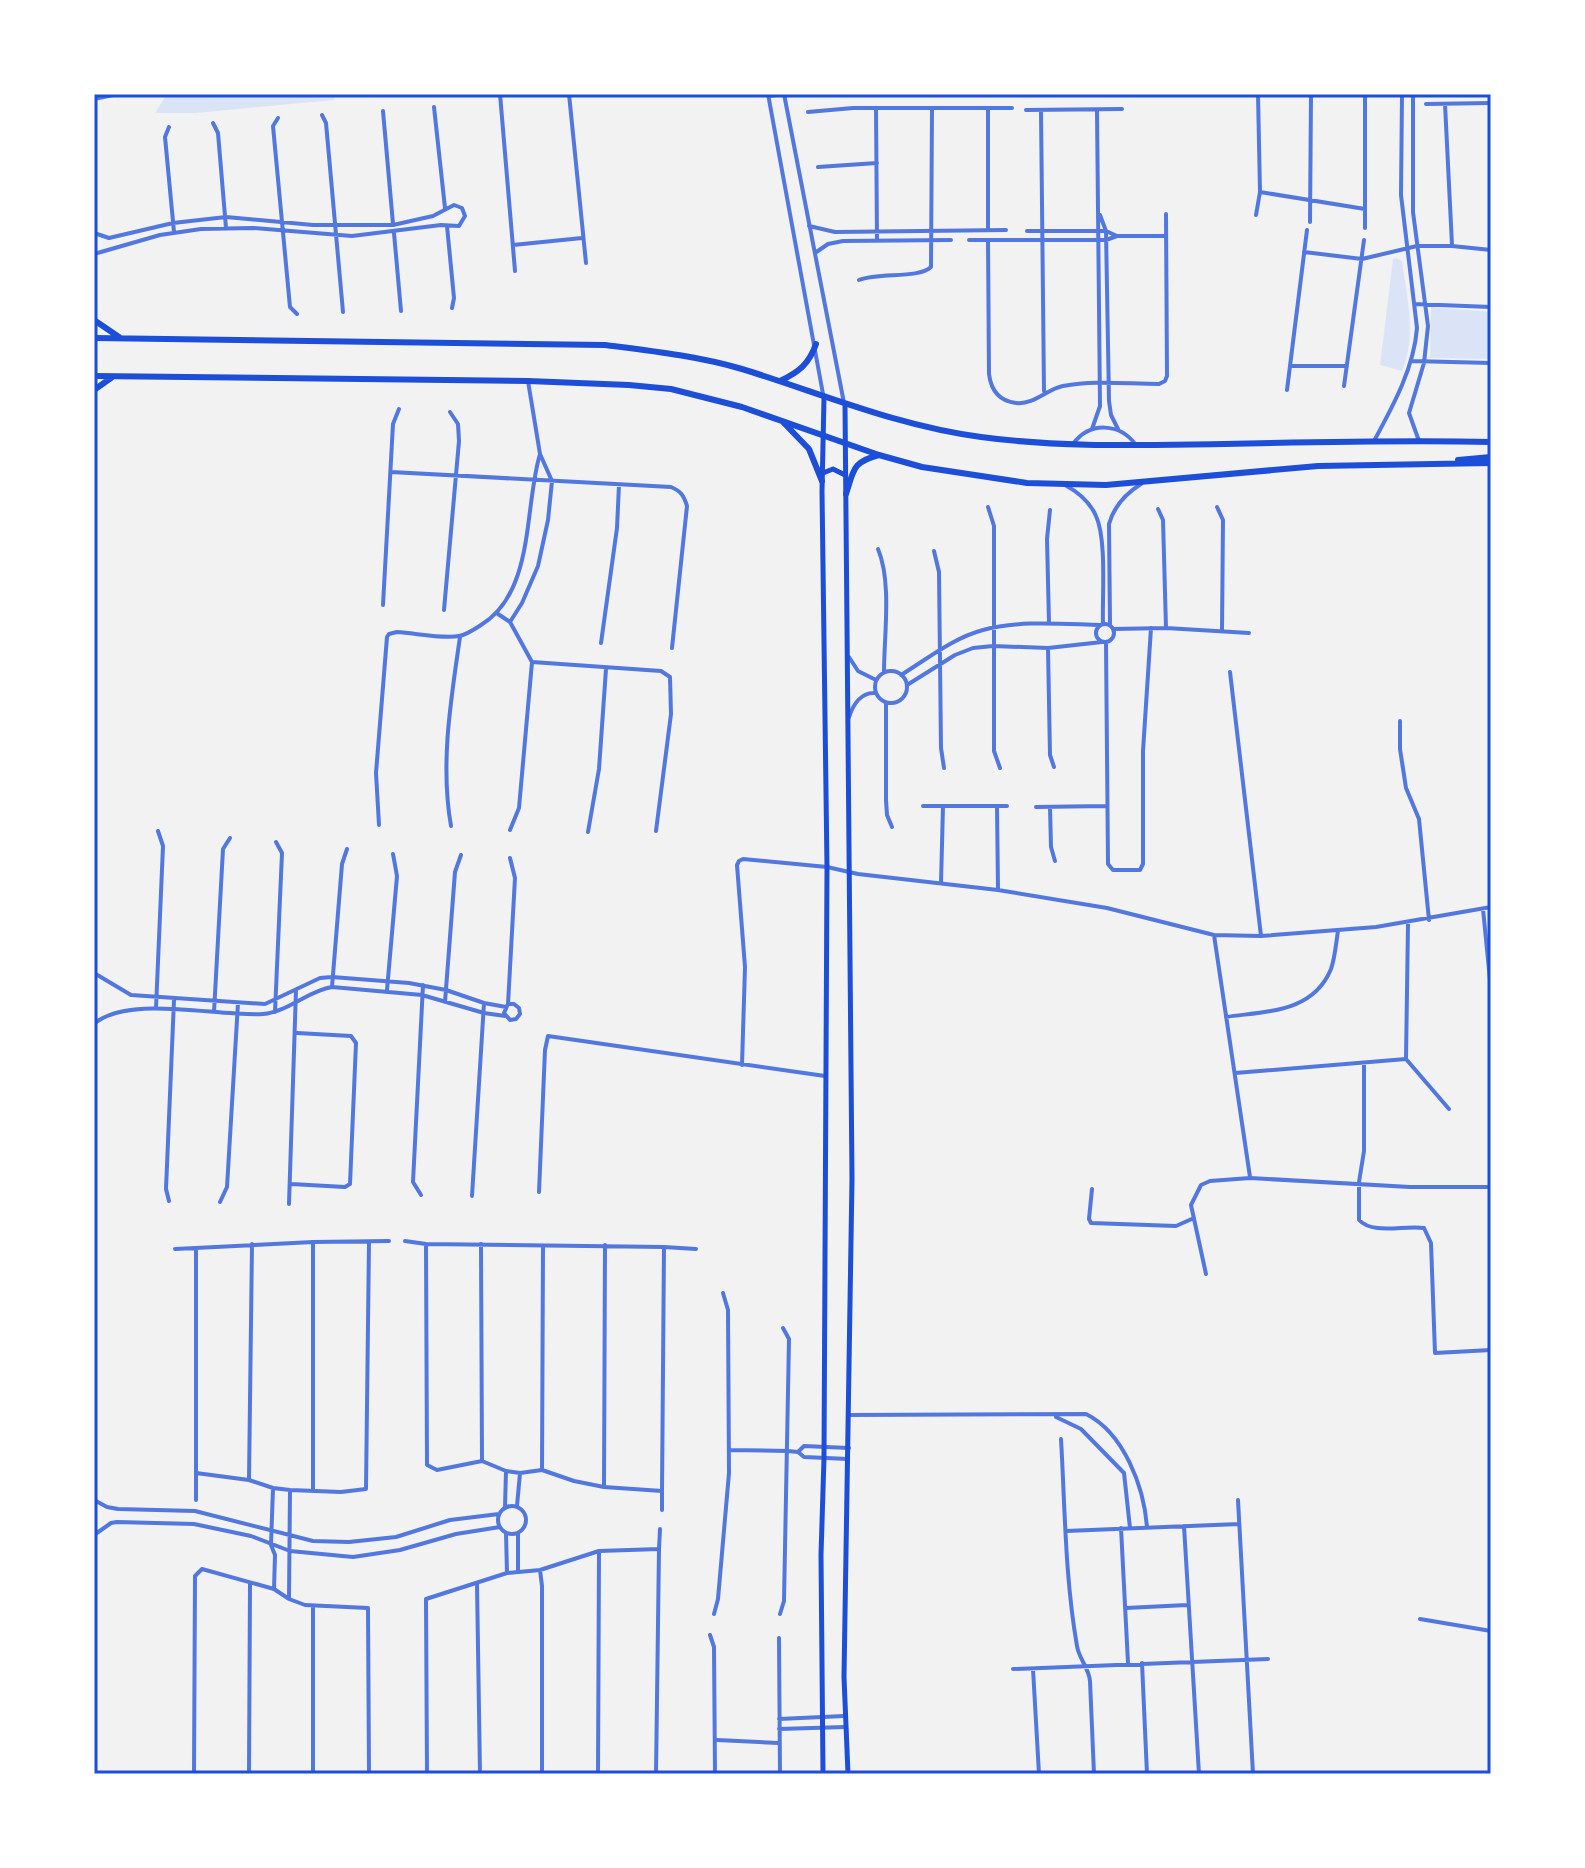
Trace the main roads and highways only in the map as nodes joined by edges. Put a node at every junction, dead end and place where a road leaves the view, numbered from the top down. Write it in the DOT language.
graph roads {
  1 [pos="94,320"];
  2 [pos="94,338"];
  3 [pos="122,339"];
  4 [pos="816,344"];
  5 [pos="94,376"];
  6 [pos="113,377"];
  7 [pos="780,381"];
  8 [pos="94,390"];
  9 [pos="824,398"];
  10 [pos="845,405"];
  11 [pos="781,420"];
  12 [pos="824,436"];
  13 [pos="1491,442"];
  14 [pos="845,444"];
  15 [pos="879,455"];
  16 [pos="1491,460"];
  17 [pos="1451,463"];
  18 [pos="845,476"];
  19 [pos="822,477"];
  20 [pos="846,494"];
  21 [pos="823,1774"];
  22 [pos="848,1774"];
  1 -- 3 [label="main road"];
  2 -- 3 [label="main road"];
  3 -- 7 [label="main road"];
  4 -- 7 [label="main road"];
  5 -- 6 [label="main road"];
  6 -- 8 [label="main road"];
  6 -- 11 [label="main road"];
  7 -- 9 [label="main road"];
  9 -- 10 [label="main road"];
  9 -- 12 [label="main road"];
  10 -- 13 [label="main road"];
  10 -- 14 [label="main road"];
  11 -- 12 [label="main road"];
  11 -- 19 [label="main road"];
  12 -- 14 [label="main road"];
  12 -- 19 [label="main road"];
  14 -- 15 [label="main road"];
  14 -- 18 [label="main road"];
  15 -- 17 [label="main road"];
  15 -- 20 [label="main road"];
  16 -- 17 [label="main road"];
  16 -- 17 [label="main road"];
  18 -- 19 [label="main road"];
  18 -- 20 [label="main road"];
  19 -- 21 [label="main road"];
  20 -- 22 [label="main road"];
}
